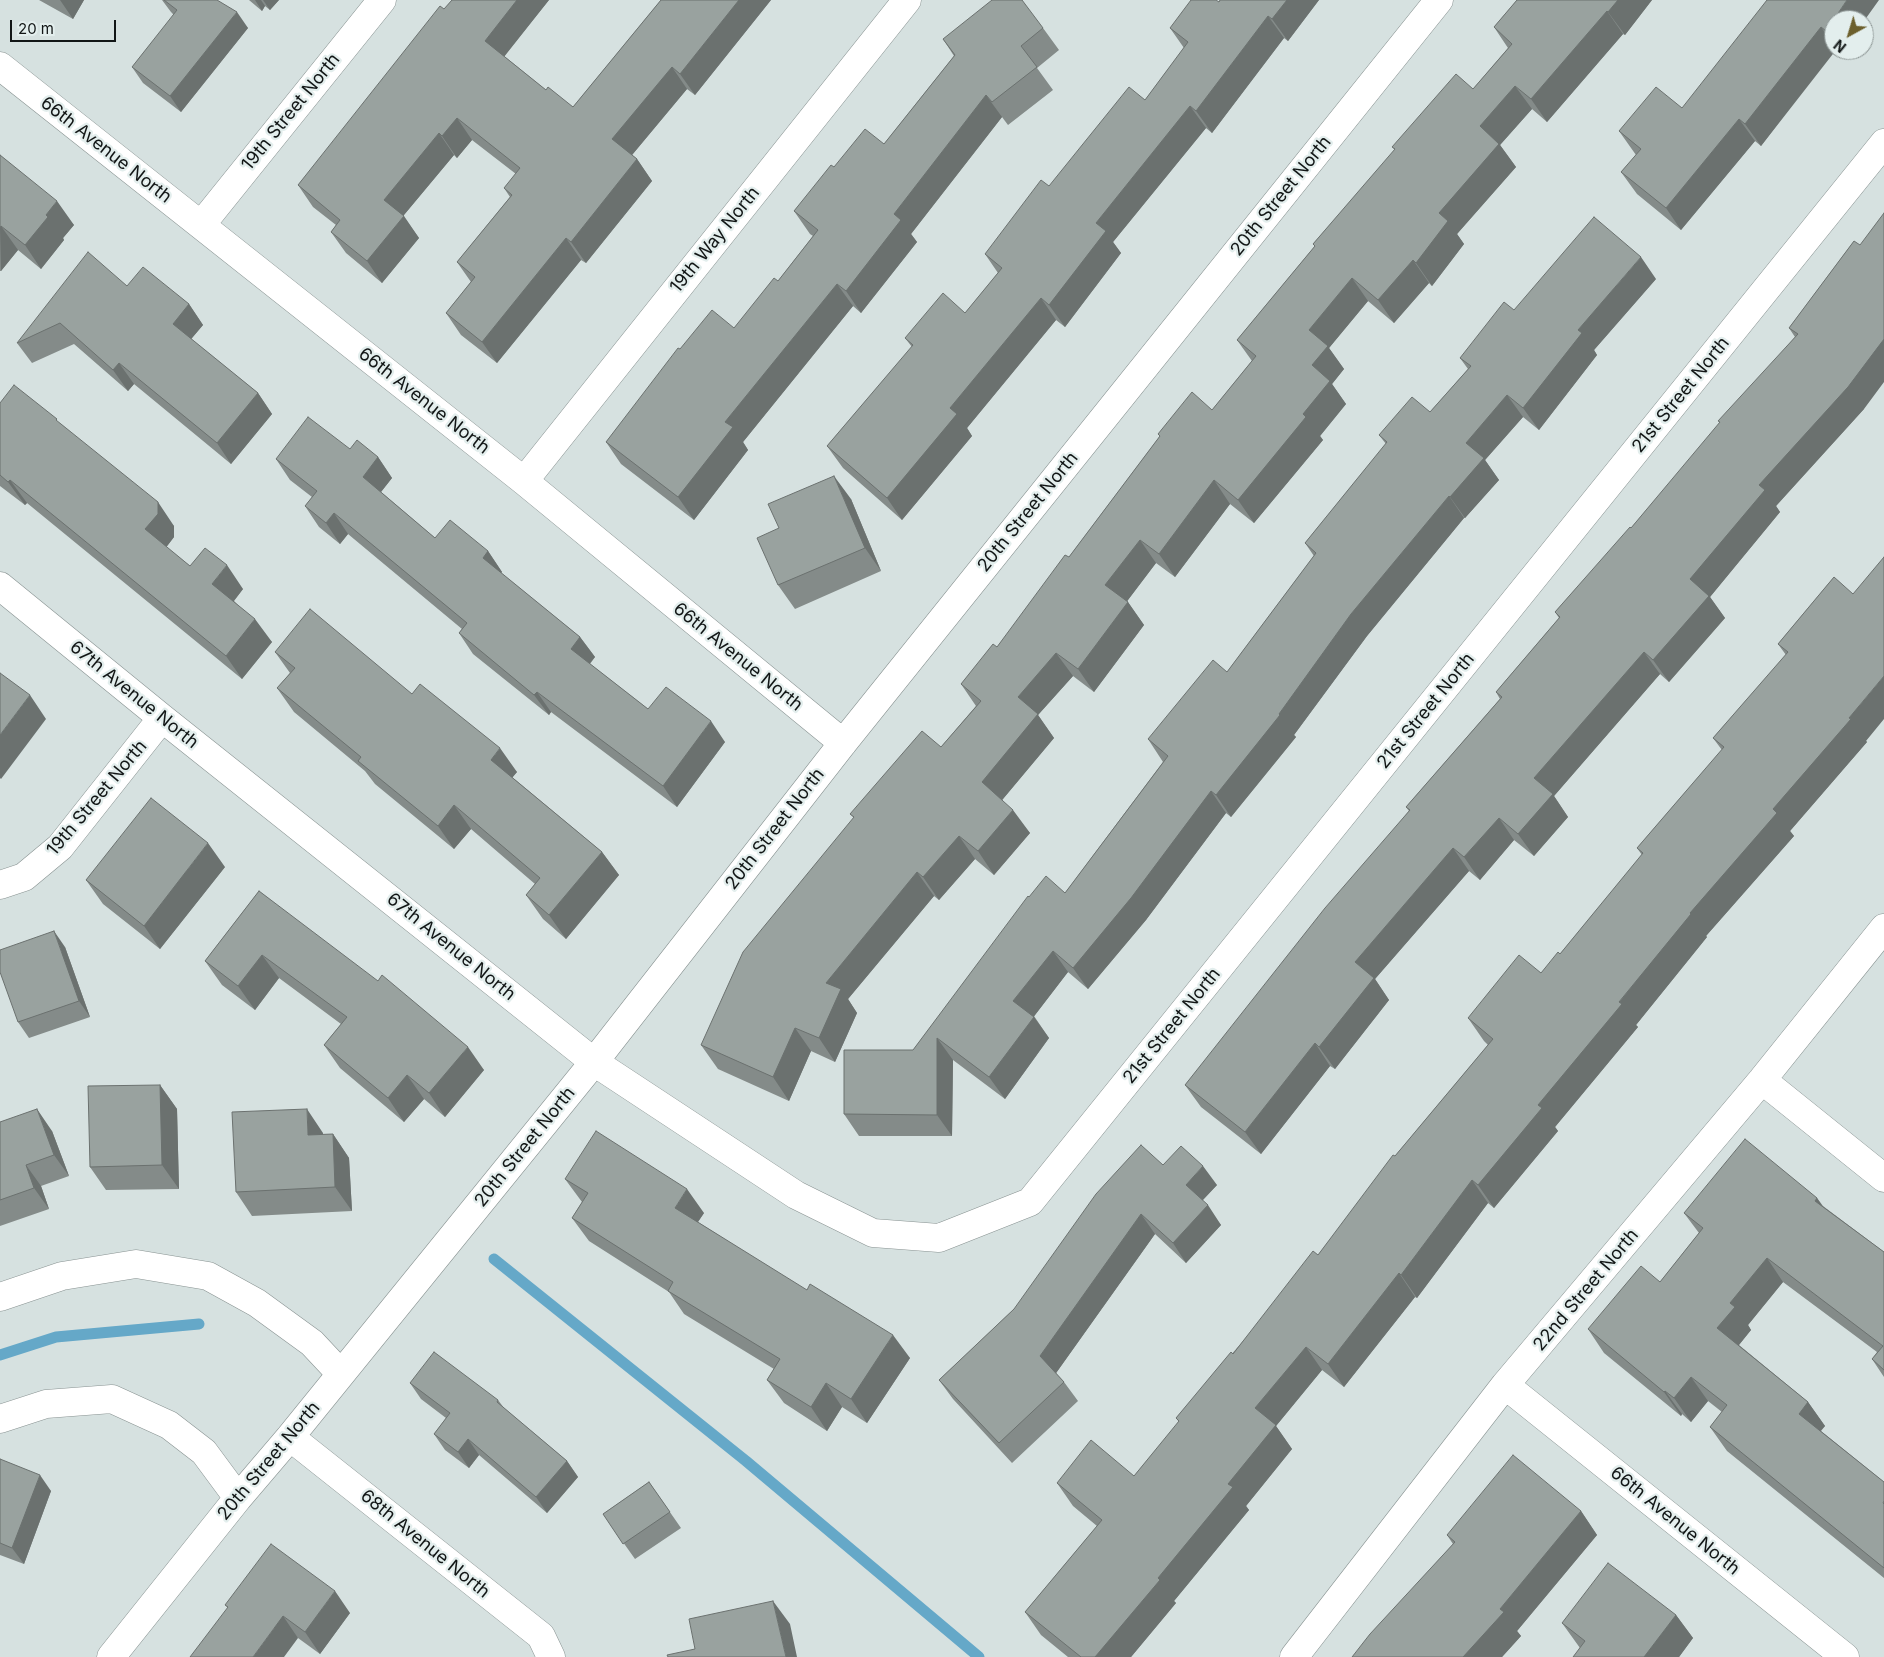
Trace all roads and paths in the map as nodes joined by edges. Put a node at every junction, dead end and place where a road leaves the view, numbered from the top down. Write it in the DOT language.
graph roads {
  1 [pos="382,0"];
  2 [pos="907,0"];
  3 [pos="1439,0"];
  4 [pos="0,66"];
  5 [pos="1884,143"];
  6 [pos="201,225"];
  7 [pos="524,481"];
  8 [pos="0,586"];
  9 [pos="162,718"];
  10 [pos="843,742"];
  11 [pos="0,885"];
  12 [pos="1884,928"];
  13 [pos="594,1062"];
  14 [pos="1762,1080"];
  15 [pos="1884,1178"];
  16 [pos="939,1238"];
  17 [pos="0,1297"];
  18 [pos="341,1374"];
  19 [pos="1505,1385"];
  20 [pos="0,1419"];
  21 [pos="290,1437"];
  22 [pos="238,1498"];
  23 [pos="111,1657"];
  24 [pos="552,1657"];
  25 [pos="1294,1657"];
  26 [pos="1845,1657"];
  1 -- 6 [label="street, 19th Street North"];
  2 -- 7 [label="street, 19th Way North"];
  3 -- 10 [label="street, 20th Street North"];
  4 -- 6 [label="street, 66th Avenue North"];
  5 -- 16 [label="street, 21st Street North"];
  6 -- 7 [label="street, 66th Avenue North"];
  7 -- 10 [label="street, 66th Avenue North"];
  8 -- 9 [label="street, 67th Avenue North"];
  9 -- 11 [label="street, 19th Street North"];
  9 -- 13 [label="street, 67th Avenue North"];
  10 -- 13 [label="street, 20th Street North"];
  12 -- 14 [label="street, 22nd Street North"];
  13 -- 16 [label="street, 67th Avenue North"];
  13 -- 18 [label="street, 20th Street North"];
  14 -- 15 [label="street"];
  14 -- 19 [label="street, 22nd Street North"];
  17 -- 18 [label="street"];
  18 -- 21 [label="street, 20th Street North"];
  19 -- 25 [label="street, 22nd Street North"];
  19 -- 26 [label="street, 66th Avenue North"];
  20 -- 22 [label="street"];
  21 -- 22 [label="street, 20th Street North"];
  21 -- 24 [label="street, 68th Avenue North"];
  22 -- 23 [label="street, 20th Street North"];
}
